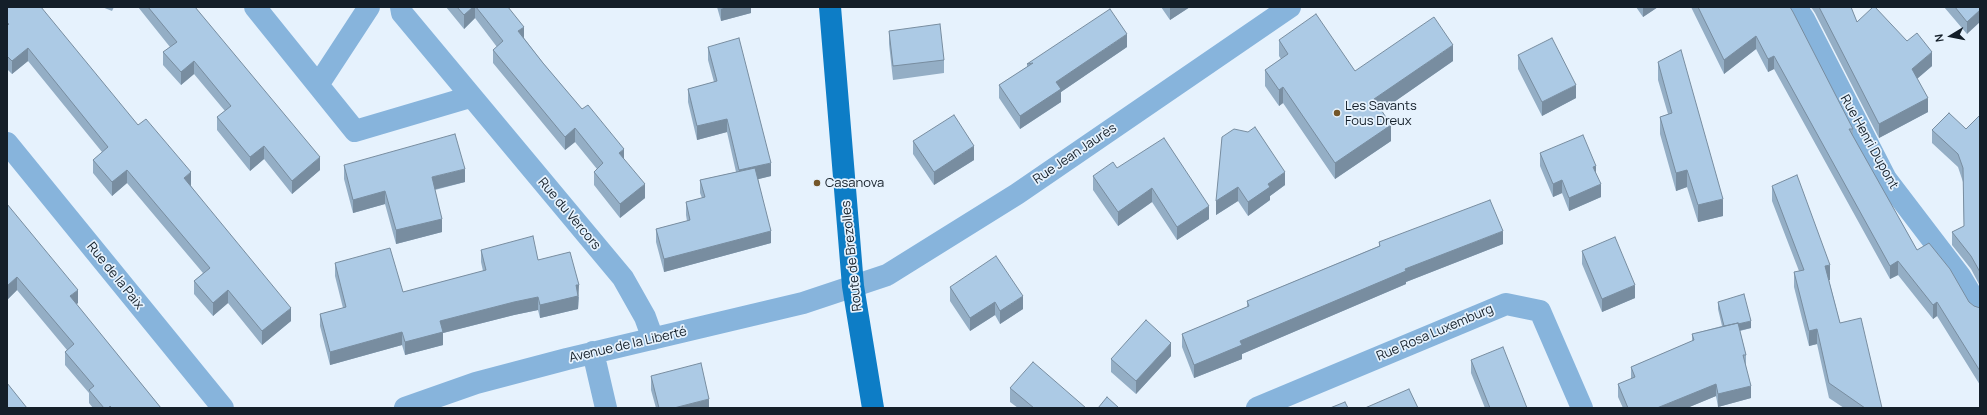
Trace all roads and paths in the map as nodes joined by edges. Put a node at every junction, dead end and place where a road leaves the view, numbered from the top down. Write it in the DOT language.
graph roads {
  1 [pos="255,7"];
  2 [pos="370,7"];
  3 [pos="401,7"];
  4 [pos="830,7"];
  5 [pos="1290,7"];
  6 [pos="1796,7"];
  7 [pos="318,86"];
  8 [pos="470,97"];
  9 [pos="7,143"];
  10 [pos="853,286"];
  11 [pos="1980,309"];
  12 [pos="653,340"];
  13 [pos="593,352"];
  14 [pos="223,408"];
  15 [pos="405,408"];
  16 [pos="606,408"];
  17 [pos="873,408"];
  18 [pos="1257,408"];
  19 [pos="1582,408"];
  1 -- 7 [label="street"];
  2 -- 7 [label="street"];
  3 -- 8 [label="street, Rue du Vercors"];
  4 -- 10 [label="main road, Route de Brezolles"];
  5 -- 10 [label="street, Rue Jean Jaurès"];
  6 -- 11 [label="street, Rue Henri Dupont"];
  7 -- 8 [label="street"];
  8 -- 12 [label="street, Rue du Vercors"];
  9 -- 14 [label="street, Rue de la Paix"];
  10 -- 12 [label="street, Avenue de la Liberté"];
  10 -- 17 [label="main road, Route de Brezolles"];
  12 -- 13 [label="street, Avenue de la Liberté"];
  13 -- 15 [label="street, Avenue de la Liberté"];
  13 -- 16 [label="street"];
  18 -- 19 [label="street, Rue Rosa Luxemburg"];
}
